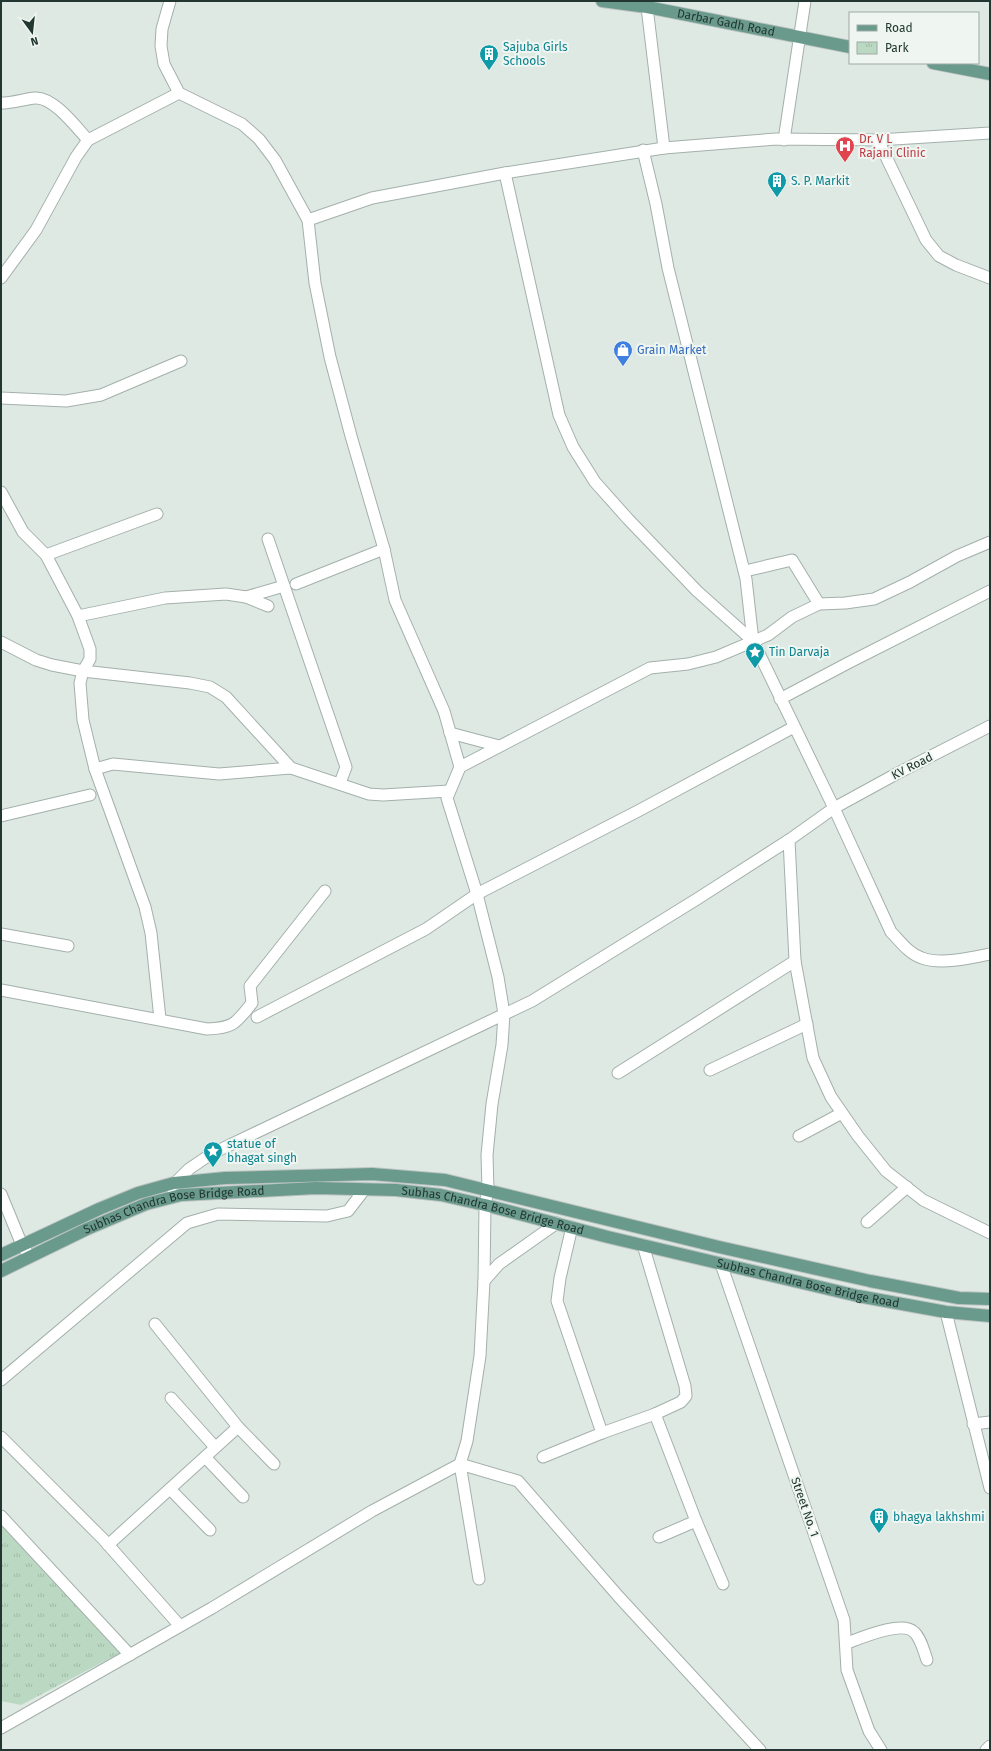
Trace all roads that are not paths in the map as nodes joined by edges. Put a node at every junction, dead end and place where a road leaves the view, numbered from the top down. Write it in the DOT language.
graph roads {
  1 [pos="170,1"];
  2 [pos="606,1"];
  3 [pos="805,1"];
  4 [pos="662,6"];
  5 [pos="647,7"];
  6 [pos="801,37"];
  7 [pos="849,47"];
  8 [pos="938,64"];
  9 [pos="990,74"];
  10 [pos="179,93"];
  11 [pos="1,103"];
  12 [pos="990,133"];
  13 [pos="88,140"];
  14 [pos="784,140"];
  15 [pos="878,140"];
  16 [pos="664,148"];
  17 [pos="643,150"];
  18 [pos="505,173"];
  19 [pos="308,220"];
  20 [pos="1,278"];
  21 [pos="990,278"];
  22 [pos="182,361"];
  23 [pos="1,398"];
  24 [pos="1,492"];
  25 [pos="157,514"];
  26 [pos="268,539"];
  27 [pos="990,542"];
  28 [pos="384,549"];
  29 [pos="46,555"];
  30 [pos="745,571"];
  31 [pos="296,584"];
  32 [pos="284,586"];
  33 [pos="990,591"];
  34 [pos="246,597"];
  35 [pos="818,604"];
  36 [pos="268,606"];
  37 [pos="78,616"];
  38 [pos="753,641"];
  39 [pos="1,642"];
  40 [pos="83,672"];
  41 [pos="780,700"];
  42 [pos="990,726"];
  43 [pos="794,727"];
  44 [pos="450,733"];
  45 [pos="499,746"];
  46 [pos="460,767"];
  47 [pos="291,768"];
  48 [pos="95,769"];
  49 [pos="340,783"];
  50 [pos="449,791"];
  51 [pos="90,795"];
  52 [pos="834,808"];
  53 [pos="1,816"];
  54 [pos="789,840"];
  55 [pos="324,891"];
  56 [pos="477,894"];
  57 [pos="1,934"];
  58 [pos="68,946"];
  59 [pos="990,954"];
  60 [pos="795,961"];
  61 [pos="1,990"];
  62 [pos="504,1014"];
  63 [pos="257,1017"];
  64 [pos="160,1019"];
  65 [pos="807,1024"];
  66 [pos="710,1070"];
  67 [pos="618,1073"];
  68 [pos="842,1113"];
  69 [pos="799,1136"];
  70 [pos="174,1184"];
  71 [pos="908,1187"];
  72 [pos="365,1189"];
  73 [pos="488,1190"];
  74 [pos="1,1194"];
  75 [pos="162,1199"];
  76 [pos="485,1205"];
  77 [pos="866,1222"];
  78 [pos="557,1223"];
  79 [pos="572,1226"];
  80 [pos="990,1233"];
  81 [pos="22,1245"];
  82 [pos="643,1245"];
  83 [pos="1,1255"];
  84 [pos="30,1257"];
  85 [pos="721,1264"];
  86 [pos="1,1271"];
  87 [pos="484,1281"];
  88 [pos="989,1299"];
  89 [pos="946,1312"];
  90 [pos="990,1316"];
  91 [pos="155,1324"];
  92 [pos="1,1380"];
  93 [pos="171,1398"];
  94 [pos="655,1414"];
  95 [pos="990,1422"];
  96 [pos="973,1424"];
  97 [pos="238,1427"];
  98 [pos="602,1433"];
  99 [pos="1,1437"];
  100 [pos="215,1448"];
  101 [pos="205,1457"];
  102 [pos="543,1457"];
  103 [pos="274,1464"];
  104 [pos="460,1464"];
  105 [pos="990,1488"];
  106 [pos="170,1489"];
  107 [pos="243,1497"];
  108 [pos="1,1516"];
  109 [pos="696,1522"];
  110 [pos="210,1530"];
  111 [pos="659,1537"];
  112 [pos="108,1544"];
  113 [pos="479,1579"];
  114 [pos="723,1584"];
  115 [pos="180,1626"];
  116 [pos="846,1643"];
  117 [pos="130,1655"];
  118 [pos="927,1660"];
  119 [pos="1,1728"];
  120 [pos="990,1746"];
  121 [pos="760,1750"];
  122 [pos="881,1750"];
  123 [pos="986,1750"];
  1 -- 10 [label="street"];
  2 -- 5 [label="main road, Darbar Gadh Road"];
  3 -- 6 [label="street"];
  4 -- 5 [label="main road, Darbar Gadh Road"];
  4 -- 6 [label="main road, Darbar Gadh Road"];
  5 -- 16 [label="street"];
  6 -- 7 [label="main road, Darbar Gadh Road"];
  6 -- 14 [label="street"];
  8 -- 9 [label="main road"];
  10 -- 13 [label="street"];
  10 -- 19 [label="street"];
  11 -- 13 [label="street"];
  12 -- 15 [label="street"];
  13 -- 20 [label="street"];
  14 -- 15 [label="street"];
  14 -- 16 [label="street"];
  15 -- 21 [label="street"];
  16 -- 17 [label="street"];
  17 -- 18 [label="street"];
  17 -- 30 [label="street"];
  18 -- 19 [label="street"];
  18 -- 38 [label="street"];
  19 -- 28 [label="street"];
  22 -- 23 [label="street"];
  24 -- 29 [label="street"];
  25 -- 29 [label="street"];
  26 -- 32 [label="street"];
  27 -- 35 [label="street"];
  28 -- 31 [label="street"];
  28 -- 44 [label="street"];
  29 -- 37 [label="street"];
  30 -- 35 [label="street"];
  30 -- 38 [label="street"];
  32 -- 34 [label="street"];
  32 -- 49 [label="street"];
  33 -- 41 [label="street"];
  34 -- 36 [label="street"];
  34 -- 37 [label="street"];
  35 -- 38 [label="street"];
  37 -- 40 [label="street"];
  38 -- 41 [label="street"];
  38 -- 45 [label="street"];
  39 -- 40 [label="street"];
  40 -- 47 [label="street"];
  40 -- 48 [label="street"];
  41 -- 43 [label="street"];
  42 -- 52 [label="street, KV Road"];
  43 -- 52 [label="street"];
  43 -- 56 [label="street"];
  44 -- 45 [label="street"];
  44 -- 46 [label="street"];
  45 -- 46 [label="street"];
  46 -- 50 [label="street"];
  47 -- 48 [label="street"];
  47 -- 49 [label="street"];
  48 -- 64 [label="street"];
  49 -- 50 [label="street"];
  50 -- 56 [label="street"];
  51 -- 53 [label="street"];
  52 -- 54 [label="street, KV Road"];
  52 -- 59 [label="street"];
  54 -- 60 [label="street"];
  54 -- 62 [label="street, KV Road"];
  55 -- 64 [label="street"];
  56 -- 62 [label="street"];
  56 -- 63 [label="street"];
  57 -- 58 [label="street"];
  60 -- 65 [label="street"];
  60 -- 67 [label="street"];
  61 -- 64 [label="street"];
  62 -- 70 [label="street, KV Road"];
  62 -- 73 [label="street"];
  65 -- 66 [label="street"];
  65 -- 68 [label="street"];
  68 -- 69 [label="street"];
  68 -- 71 [label="street"];
  70 -- 73 [label="main road, Subhas Chandra Bose Bridge Road"];
  70 -- 75 [label="street, KV Road"];
  70 -- 81 [label="main road, Subhas Chandra Bose Bridge Road"];
  71 -- 77 [label="street"];
  71 -- 80 [label="street"];
  72 -- 75 [label="main road, Subhas Chandra Bose Bridge Road"];
  72 -- 76 [label="main road, Subhas Chandra Bose Bridge Road"];
  72 -- 92 [label="street"];
  73 -- 76 [label="street"];
  73 -- 88 [label="main road, Subhas Chandra Bose Bridge Road"];
  74 -- 81 [label="street"];
  75 -- 84 [label="main road, Subhas Chandra Bose Bridge Road"];
  76 -- 78 [label="main road, Subhas Chandra Bose Bridge Road"];
  76 -- 87 [label="street"];
  78 -- 79 [label="main road, Subhas Chandra Bose Bridge Road"];
  78 -- 87 [label="street"];
  79 -- 82 [label="main road, Subhas Chandra Bose Bridge Road"];
  79 -- 98 [label="street"];
  81 -- 83 [label="main road, Subhas Chandra Bose Bridge Road"];
  81 -- 84 [label="street"];
  82 -- 85 [label="main road, Subhas Chandra Bose Bridge Road"];
  82 -- 94 [label="street"];
  84 -- 86 [label="main road, Subhas Chandra Bose Bridge Road"];
  85 -- 89 [label="main road, Subhas Chandra Bose Bridge Road"];
  85 -- 116 [label="street, Street No. 1"];
  87 -- 104 [label="street"];
  89 -- 90 [label="main road, Subhas Chandra Bose Bridge Road"];
  89 -- 96 [label="street"];
  91 -- 97 [label="street"];
  93 -- 100 [label="street"];
  94 -- 98 [label="street"];
  94 -- 109 [label="street"];
  95 -- 96 [label="street"];
  96 -- 105 [label="street"];
  97 -- 100 [label="street"];
  97 -- 103 [label="street"];
  98 -- 102 [label="street"];
  99 -- 112 [label="street"];
  100 -- 101 [label="street"];
  101 -- 106 [label="street"];
  101 -- 107 [label="street"];
  104 -- 113 [label="street"];
  104 -- 115 [label="street"];
  104 -- 121 [label="street"];
  106 -- 110 [label="street"];
  106 -- 112 [label="street"];
  108 -- 117 [label="street"];
  109 -- 111 [label="street"];
  109 -- 114 [label="street"];
  112 -- 115 [label="street"];
  115 -- 117 [label="street"];
  116 -- 118 [label="street"];
  116 -- 122 [label="street, Street No. 1"];
  117 -- 119 [label="street"];
  120 -- 123 [label="street"];
}
